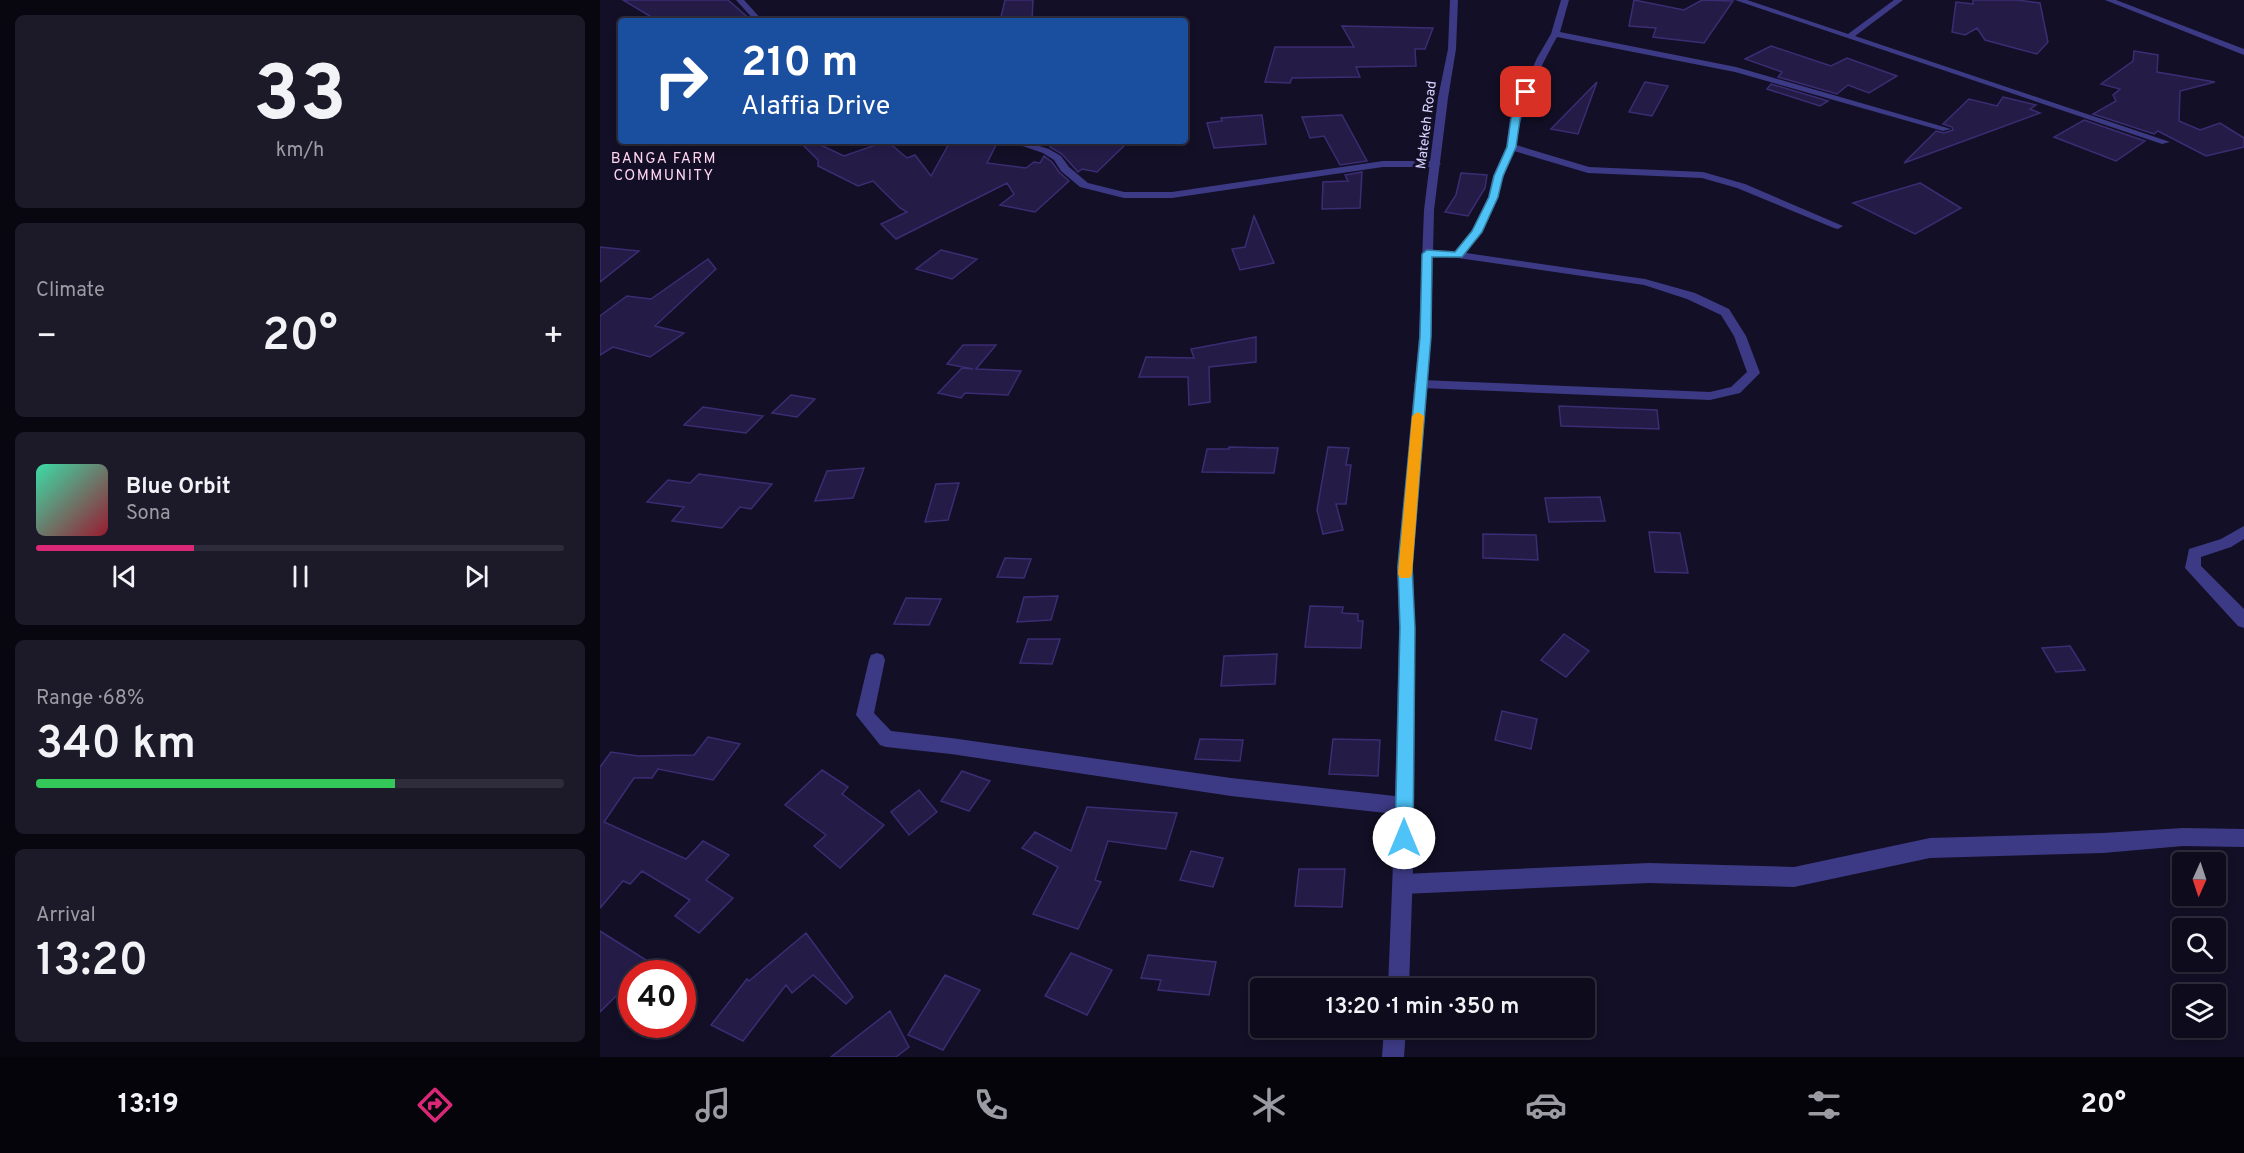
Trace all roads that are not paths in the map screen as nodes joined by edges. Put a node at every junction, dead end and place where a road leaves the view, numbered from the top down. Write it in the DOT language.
graph roads {
  1 [pos="740,0"];
  2 [pos="1454,0"];
  3 [pos="1565,0"];
  4 [pos="1739,0"];
  5 [pos="1899,0"];
  6 [pos="2109,0"];
  7 [pos="756,18"];
  8 [pos="1555,34"];
  9 [pos="1850,36"];
  10 [pos="2244,52"];
  11 [pos="1947,129"];
  12 [pos="2165,142"];
  13 [pos="1023,144"];
  14 [pos="1511,147"];
  15 [pos="1436,164"];
  16 [pos="1838,226"];
  17 [pos="1427,254"];
  18 [pos="1458,255"];
  19 [pos="1421,384"];
  20 [pos="2244,532"];
  21 [pos="2244,621"];
  22 [pos="877,660"];
  23 [pos="1404,806"];
  24 [pos="2244,837"];
  25 [pos="1403,884"];
  26 [pos="1398,978"];
  27 [pos="1394,1038"];
  28 [pos="1393,1057"];
  1 -- 7 [label="street"];
  2 -- 15 [label="street, Matekeh Road"];
  3 -- 8 [label="street"];
  4 -- 9 [label="street"];
  5 -- 9 [label="street"];
  6 -- 10 [label="street"];
  8 -- 11 [label="street"];
  8 -- 14 [label="street"];
  9 -- 12 [label="street"];
  13 -- 15 [label="street"];
  14 -- 16 [label="street"];
  14 -- 18 [label="street"];
  15 -- 17 [label="street, Matekeh Road"];
  17 -- 18 [label="street"];
  17 -- 19 [label="street, Matekeh Road"];
  18 -- 19 [label="street"];
  19 -- 23 [label="street, Matekeh Road"];
  20 -- 21 [label="street"];
  22 -- 23 [label="street"];
  23 -- 25 [label="street, Matekeh Road"];
  24 -- 25 [label="street"];
  25 -- 26 [label="street, Matekeh Road"];
  27 -- 28 [label="street"];
}
